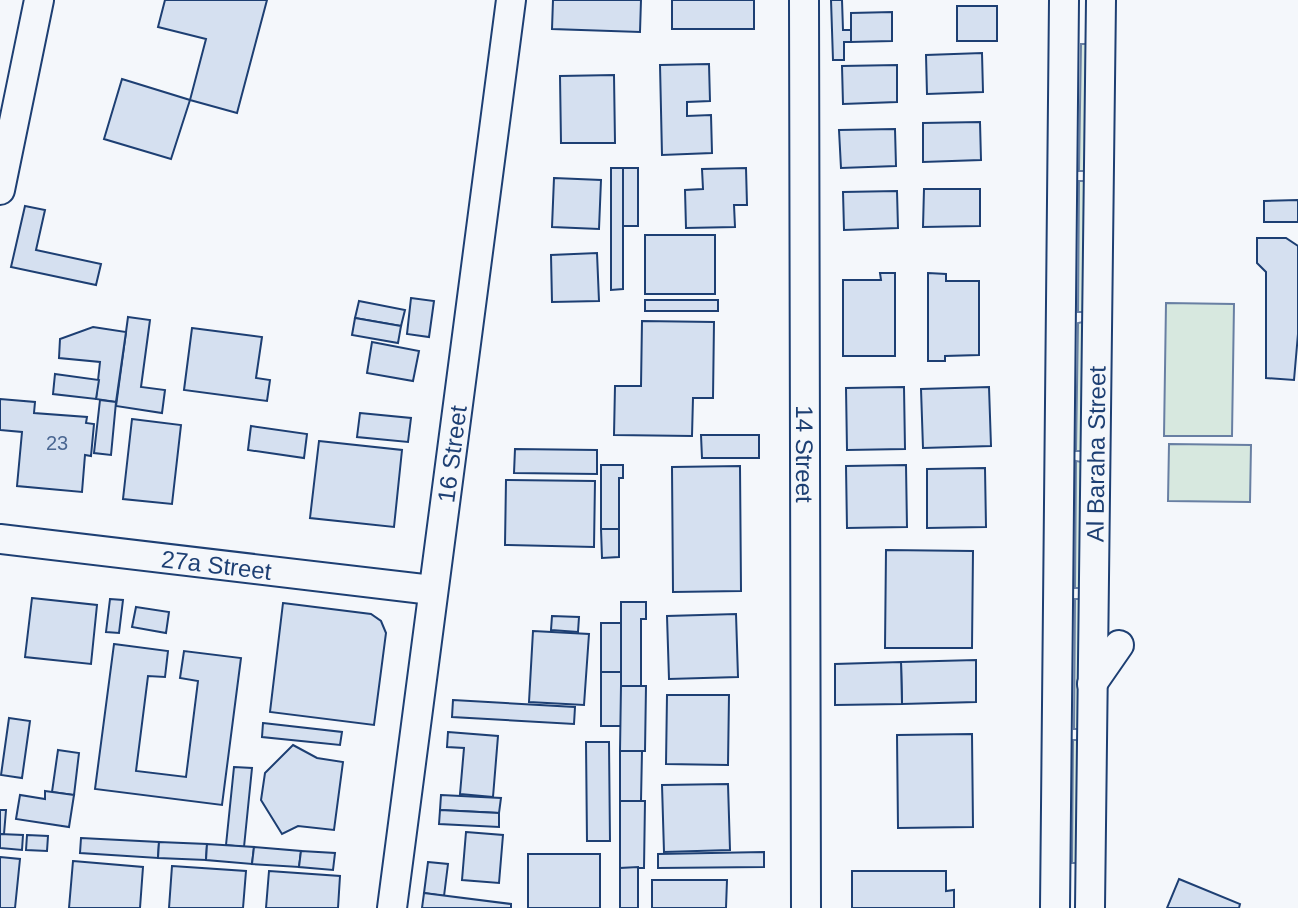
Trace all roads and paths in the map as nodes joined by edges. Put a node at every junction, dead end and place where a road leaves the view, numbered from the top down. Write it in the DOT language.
graph roads {
  1 [pos="39,0"];
  2 [pos="511,0"];
  3 [pos="804,0"];
  4 [pos="1064,0"];
  5 [pos="1101,0"];
  6 [pos="0,190"];
  7 [pos="0,539"];
  8 [pos="432,590"];
  9 [pos="1119,645"];
  10 [pos="1092,684"];
  11 [pos="392,908"];
  12 [pos="806,908"];
  13 [pos="1055,908"];
  14 [pos="1090,908"];
  1 -- 6 [label="street"];
  2 -- 8 [label="street, 16 Street"];
  3 -- 12 [label="street, 14 Street"];
  4 -- 13 [label="street, Al Baraha Street"];
  5 -- 10 [label="street, Al Baraha Street"];
  7 -- 8 [label="street, 27a Street"];
  8 -- 11 [label="street, 16 Street"];
  9 -- 10 [label="street"];
  10 -- 14 [label="street, Al Baraha Street"];
}
